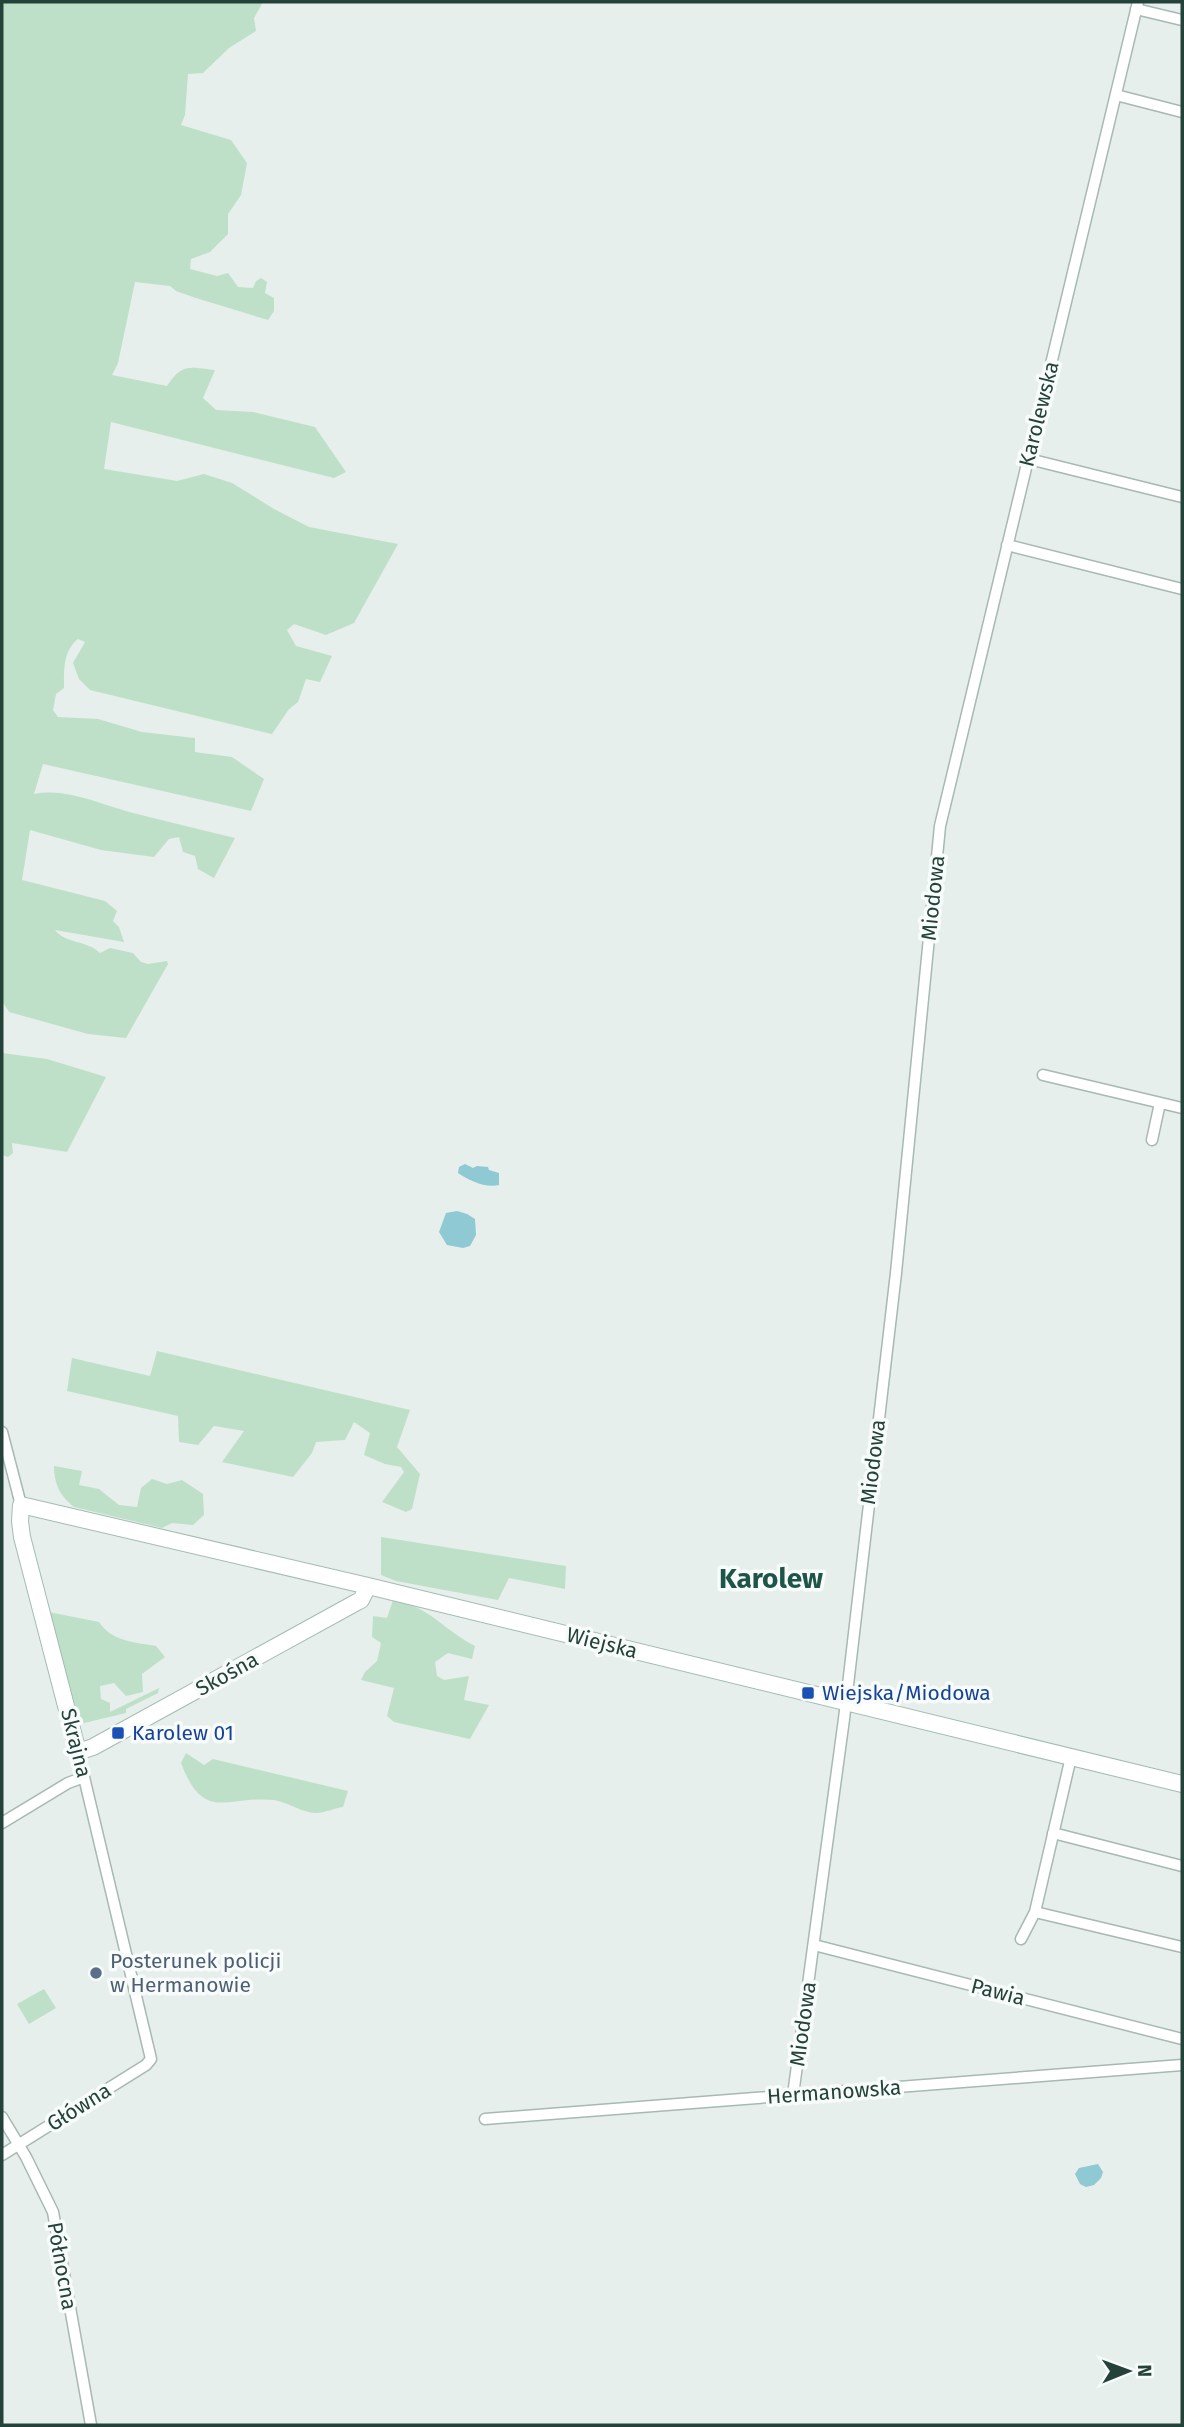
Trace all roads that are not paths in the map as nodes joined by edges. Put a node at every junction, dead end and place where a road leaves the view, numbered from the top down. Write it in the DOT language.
graph roads {
  1 [pos="1137,6"];
  2 [pos="1182,20"];
  3 [pos="1116,95"];
  4 [pos="1182,112"];
  5 [pos="1029,459"];
  6 [pos="1182,497"];
  7 [pos="1007,545"];
  8 [pos="1182,589"];
  9 [pos="940,826"];
  10 [pos="1044,1075"];
  11 [pos="1160,1103"];
  12 [pos="1182,1108"];
  13 [pos="1152,1140"];
  14 [pos="2,1432"];
  15 [pos="22,1505"];
  16 [pos="368,1586"];
  17 [pos="846,1702"];
  18 [pos="78,1752"];
  19 [pos="1071,1757"];
  20 [pos="84,1777"];
  21 [pos="1182,1784"];
  22 [pos="2,1823"];
  23 [pos="1053,1833"];
  24 [pos="1182,1866"];
  25 [pos="1035,1912"];
  26 [pos="1021,1939"];
  27 [pos="814,1945"];
  28 [pos="1182,1947"];
  29 [pos="1182,2039"];
  30 [pos="151,2055"];
  31 [pos="1182,2066"];
  32 [pos="793,2095"];
  33 [pos="2,2117"];
  34 [pos="485,2119"];
  35 [pos="18,2144"];
  36 [pos="2,2155"];
  37 [pos="91,2425"];
  1 -- 2 [label="street"];
  1 -- 3 [label="street, Karolewska"];
  3 -- 4 [label="street"];
  3 -- 5 [label="street, Karolewska"];
  5 -- 6 [label="street"];
  5 -- 7 [label="street, Karolewska"];
  7 -- 8 [label="street"];
  7 -- 9 [label="street, Karolewska"];
  9 -- 17 [label="street, Miodowa"];
  10 -- 11 [label="street"];
  11 -- 12 [label="street"];
  11 -- 13 [label="street"];
  14 -- 15 [label="street, Skrajna"];
  15 -- 16 [label="street, Wiejska"];
  15 -- 18 [label="street, Skrajna"];
  16 -- 17 [label="street, Wiejska"];
  16 -- 18 [label="street, Skośna"];
  17 -- 19 [label="street, Wiejska"];
  17 -- 27 [label="street, Miodowa"];
  18 -- 20 [label="street, Skrajna"];
  19 -- 21 [label="street, Wiejska"];
  19 -- 23 [label="street"];
  20 -- 22 [label="street"];
  20 -- 30 [label="street, Skrajna"];
  23 -- 24 [label="street"];
  23 -- 25 [label="street"];
  25 -- 26 [label="street"];
  25 -- 28 [label="street"];
  27 -- 29 [label="street, Pawia"];
  27 -- 32 [label="street, Miodowa"];
  30 -- 35 [label="street, Główna"];
  31 -- 32 [label="street, Hermanowska"];
  32 -- 34 [label="street, Hermanowska"];
  33 -- 35 [label="street, Północna"];
  35 -- 36 [label="street, Główna"];
  35 -- 37 [label="street, Północna"];
}
